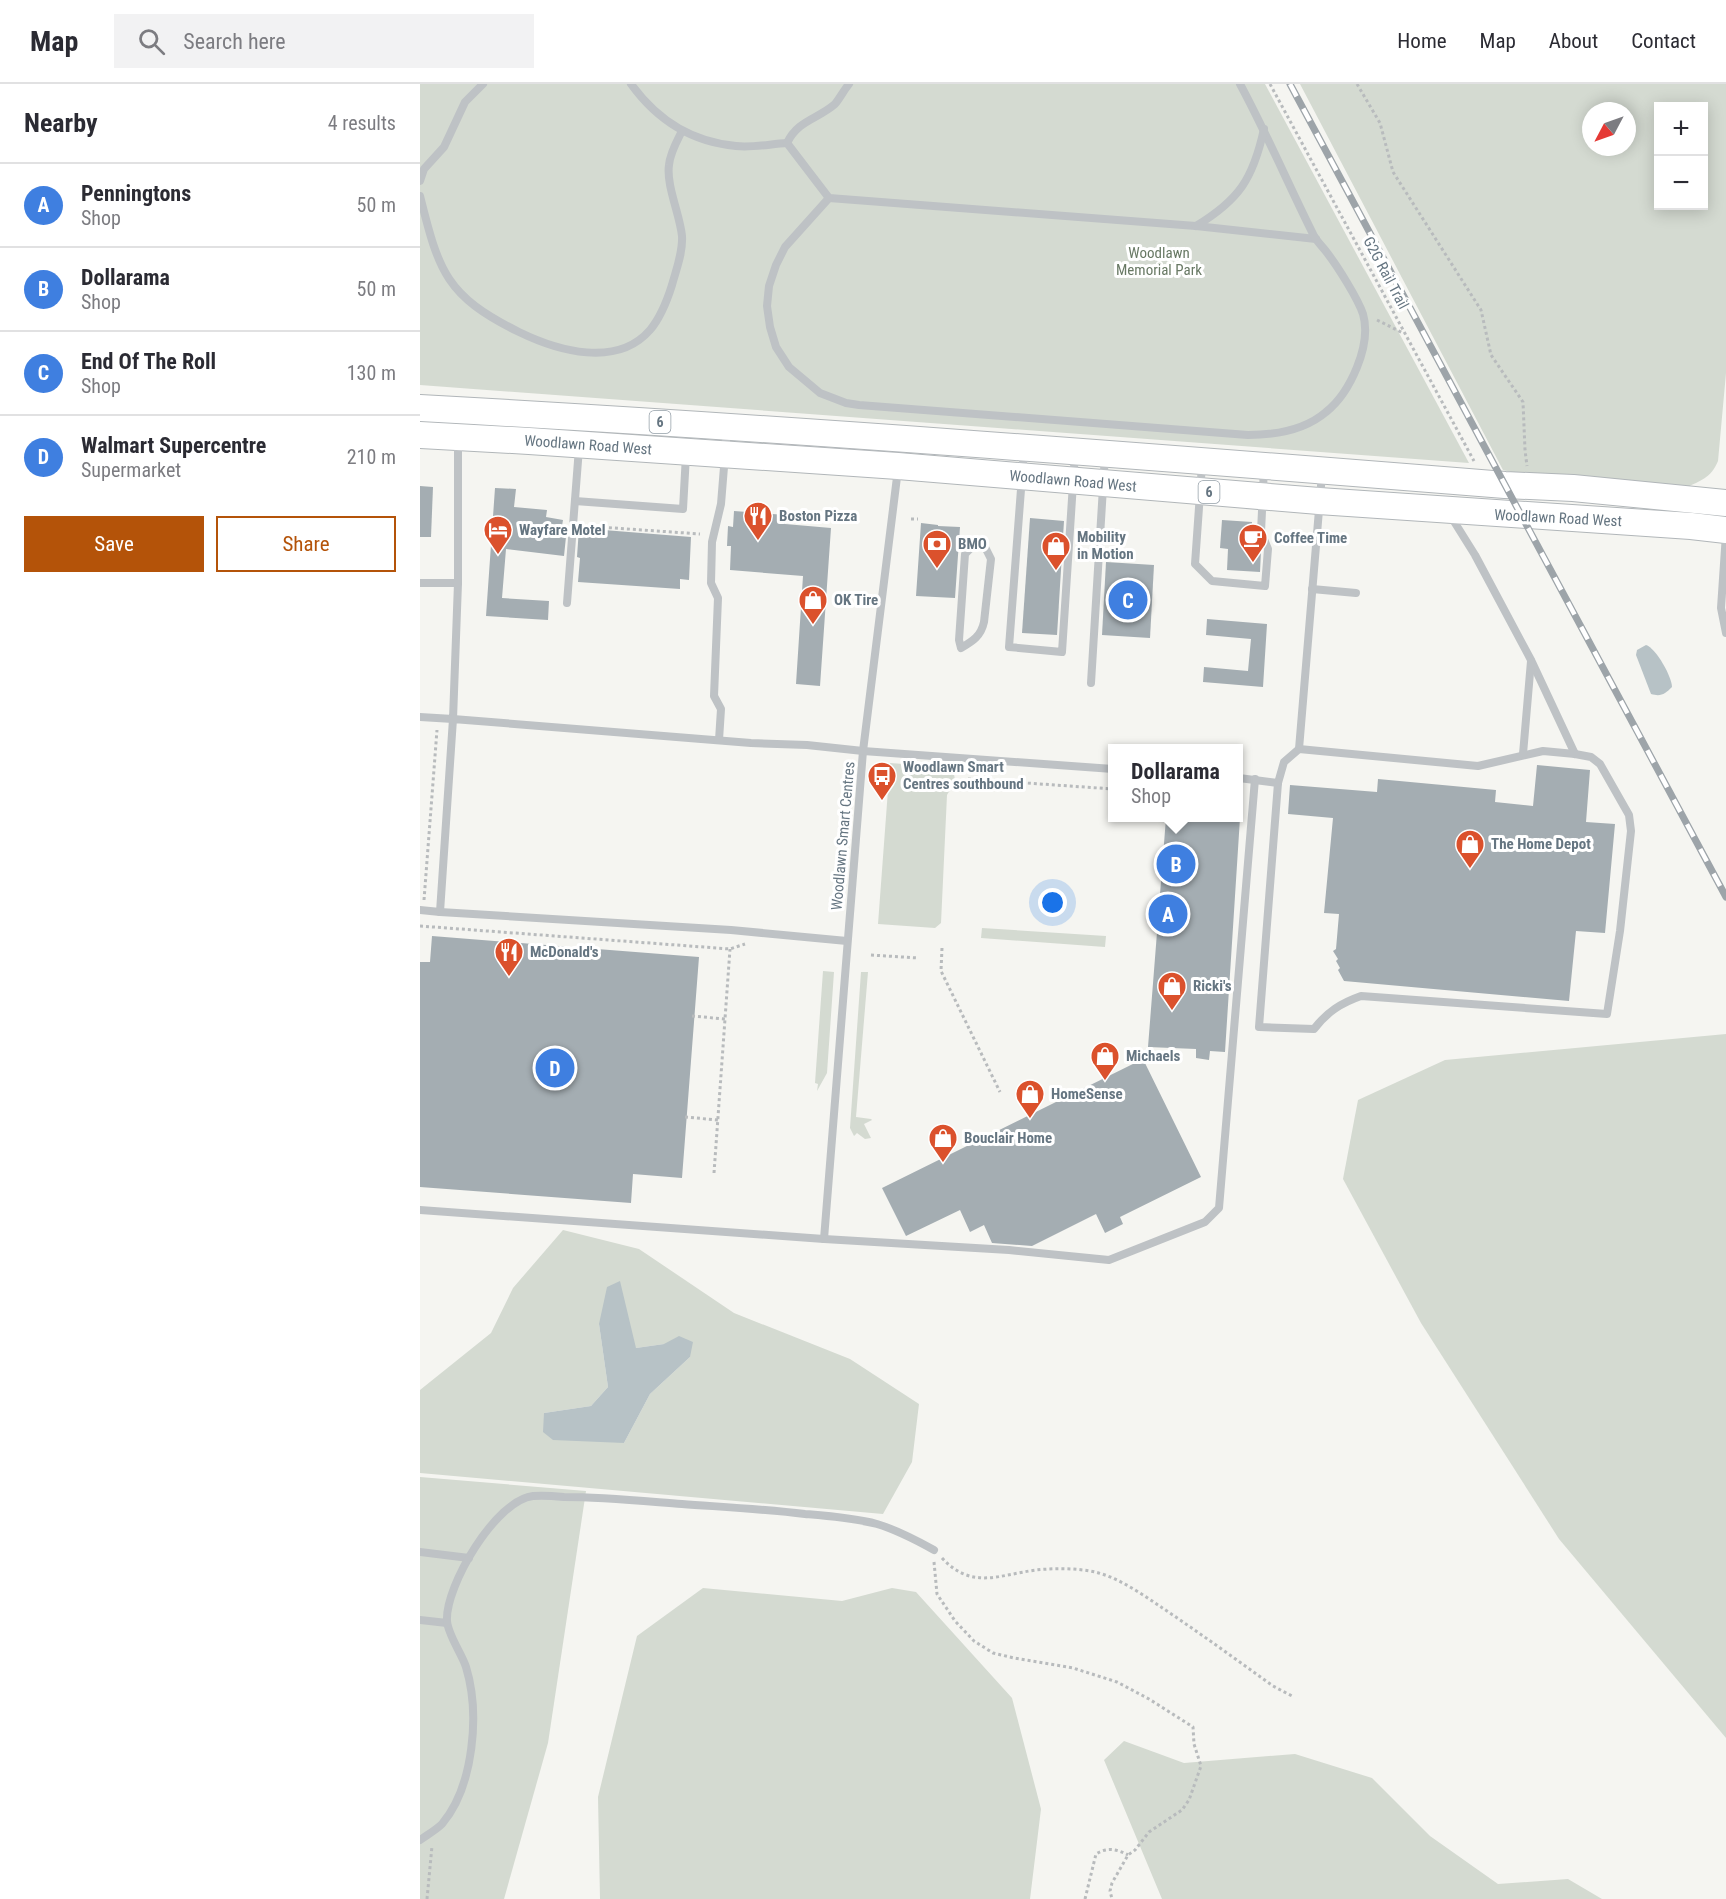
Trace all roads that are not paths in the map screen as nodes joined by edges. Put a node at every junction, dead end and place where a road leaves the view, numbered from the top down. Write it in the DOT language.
graph roads {
  1 [pos="483,84"];
  2 [pos="631,84"];
  3 [pos="849,84"];
  4 [pos="1240,84"];
  5 [pos="1264,129"];
  6 [pos="682,131"];
  7 [pos="787,142"];
  8 [pos="420,181"];
  9 [pos="420,196"];
  10 [pos="829,198"];
  11 [pos="1196,226"];
  12 [pos="1316,239"];
  13 [pos="420,408"];
  14 [pos="459,423"];
  15 [pos="728,427"];
  16 [pos="579,430"];
  17 [pos="420,435"];
  18 [pos="687,438"];
  19 [pos="1024,448"];
  20 [pos="1075,452"];
  21 [pos="899,453"];
  22 [pos="726,455"];
  23 [pos="1105,455"];
  24 [pos="1202,462"];
  25 [pos="1264,467"];
  26 [pos="1322,471"];
  27 [pos="1022,476"];
  28 [pos="1074,481"];
  29 [pos="1103,483"];
  30 [pos="1200,492"];
  31 [pos="1263,496"];
  32 [pos="575,501"];
  33 [pos="1319,501"];
  34 [pos="1726,503"];
  35 [pos="1447,511"];
  36 [pos="1726,530"];
  37 [pos="420,583"];
  38 [pos="458,583"];
  39 [pos="1312,589"];
  40 [pos="1356,593"];
  41 [pos="567,603"];
  42 [pos="1726,633"];
  43 [pos="961,648"];
  44 [pos="1531,660"];
  45 [pos="1091,683"];
  46 [pos="420,717"];
  47 [pos="453,719"];
  48 [pos="719,740"];
  49 [pos="1299,749"];
  50 [pos="863,751"];
  51 [pos="1523,754"];
  52 [pos="1575,754"];
  53 [pos="1108,769"];
  54 [pos="1243,778"];
  55 [pos="1254,779"];
  56 [pos="1278,783"];
  57 [pos="422,910"];
  58 [pos="440,912"];
  59 [pos="848,941"];
  60 [pos="420,1210"];
  61 [pos="824,1239"];
  62 [pos="934,1550"];
  63 [pos="420,1552"];
  64 [pos="469,1558"];
  65 [pos="420,1620"];
  66 [pos="447,1623"];
  67 [pos="420,1840"];
  1 -- 8 [label="lane"];
  2 -- 6 [label="lane"];
  3 -- 7 [label="lane"];
  4 -- 5 [label="lane"];
  5 -- 11 [label="lane"];
  5 -- 12 [label="lane"];
  6 -- 7 [label="lane"];
  6 -- 9 [label="lane"];
  7 -- 10 [label="lane"];
  10 -- 11 [label="lane"];
  10 -- 12 [label="lane"];
  11 -- 12 [label="lane"];
  13 -- 14 [label="main road, Woodlawn Road West / 6"];
  14 -- 16 [label="main road, Woodlawn Road West / 6"];
  14 -- 17 [label="main road, Woodlawn Road West / 6"];
  14 -- 38 [label="lane"];
  15 -- 18 [label="main road, Woodlawn Road West / 6"];
  15 -- 21 [label="main road, Woodlawn Road West / 6"];
  15 -- 22 [label="lane"];
  16 -- 18 [label="main road, Woodlawn Road West / 6"];
  16 -- 32 [label="lane"];
  18 -- 22 [label="main road, Woodlawn Road West / 6"];
  18 -- 32 [label="lane"];
  19 -- 20 [label="main road, Woodlawn Road West / 6"];
  19 -- 21 [label="main road, Woodlawn Road West / 6"];
  19 -- 27 [label="lane"];
  20 -- 23 [label="main road, Woodlawn Road West / 6"];
  20 -- 28 [label="lane"];
  21 -- 22 [label="main road, Woodlawn Road West / 6"];
  21 -- 27 [label="main road, Woodlawn Road West / 6"];
  21 -- 50 [label="lane"];
  22 -- 48 [label="lane"];
  23 -- 24 [label="main road, Woodlawn Road West / 6"];
  23 -- 29 [label="lane"];
  24 -- 25 [label="main road, Woodlawn Road West / 6"];
  24 -- 30 [label="lane"];
  25 -- 26 [label="main road, Woodlawn Road West / 6"];
  25 -- 31 [label="lane"];
  26 -- 33 [label="lane"];
  26 -- 34 [label="main road, Woodlawn Road West / 6"];
  27 -- 28 [label="main road, Woodlawn Road West / 6"];
  27 -- 28 [label="lane"];
  28 -- 29 [label="main road, Woodlawn Road West / 6"];
  29 -- 30 [label="main road, Woodlawn Road West / 6"];
  29 -- 45 [label="lane"];
  30 -- 31 [label="main road, Woodlawn Road West / 6"];
  30 -- 31 [label="lane"];
  31 -- 33 [label="main road, Woodlawn Road West / 6"];
  32 -- 41 [label="lane"];
  33 -- 35 [label="main road, Woodlawn Road West / 6"];
  33 -- 39 [label="lane"];
  35 -- 36 [label="main road, Woodlawn Road West / 6"];
  35 -- 44 [label="lane"];
  36 -- 42 [label="lane"];
  37 -- 38 [label="lane"];
  38 -- 47 [label="lane"];
  39 -- 40 [label="lane"];
  39 -- 49 [label="lane"];
  43 -- 43 [label="lane"];
  44 -- 51 [label="lane"];
  44 -- 52 [label="lane"];
  46 -- 47 [label="lane, Woodlawn Smart Centres"];
  47 -- 48 [label="lane, Woodlawn Smart Centres"];
  47 -- 58 [label="lane"];
  48 -- 50 [label="lane, Woodlawn Smart Centres"];
  49 -- 51 [label="lane"];
  49 -- 56 [label="lane"];
  50 -- 53 [label="lane"];
  50 -- 59 [label="lane, Woodlawn Smart Centres"];
  51 -- 52 [label="lane"];
  52 -- 56 [label="lane"];
  54 -- 55 [label="lane"];
  55 -- 56 [label="lane"];
  55 -- 61 [label="lane"];
  57 -- 58 [label="lane"];
  58 -- 59 [label="lane"];
  59 -- 61 [label="lane, Woodlawn Smart Centres"];
  60 -- 61 [label="lane"];
  62 -- 64 [label="lane"];
  63 -- 64 [label="lane"];
  64 -- 66 [label="lane"];
  65 -- 66 [label="lane"];
  66 -- 67 [label="lane"];
}
